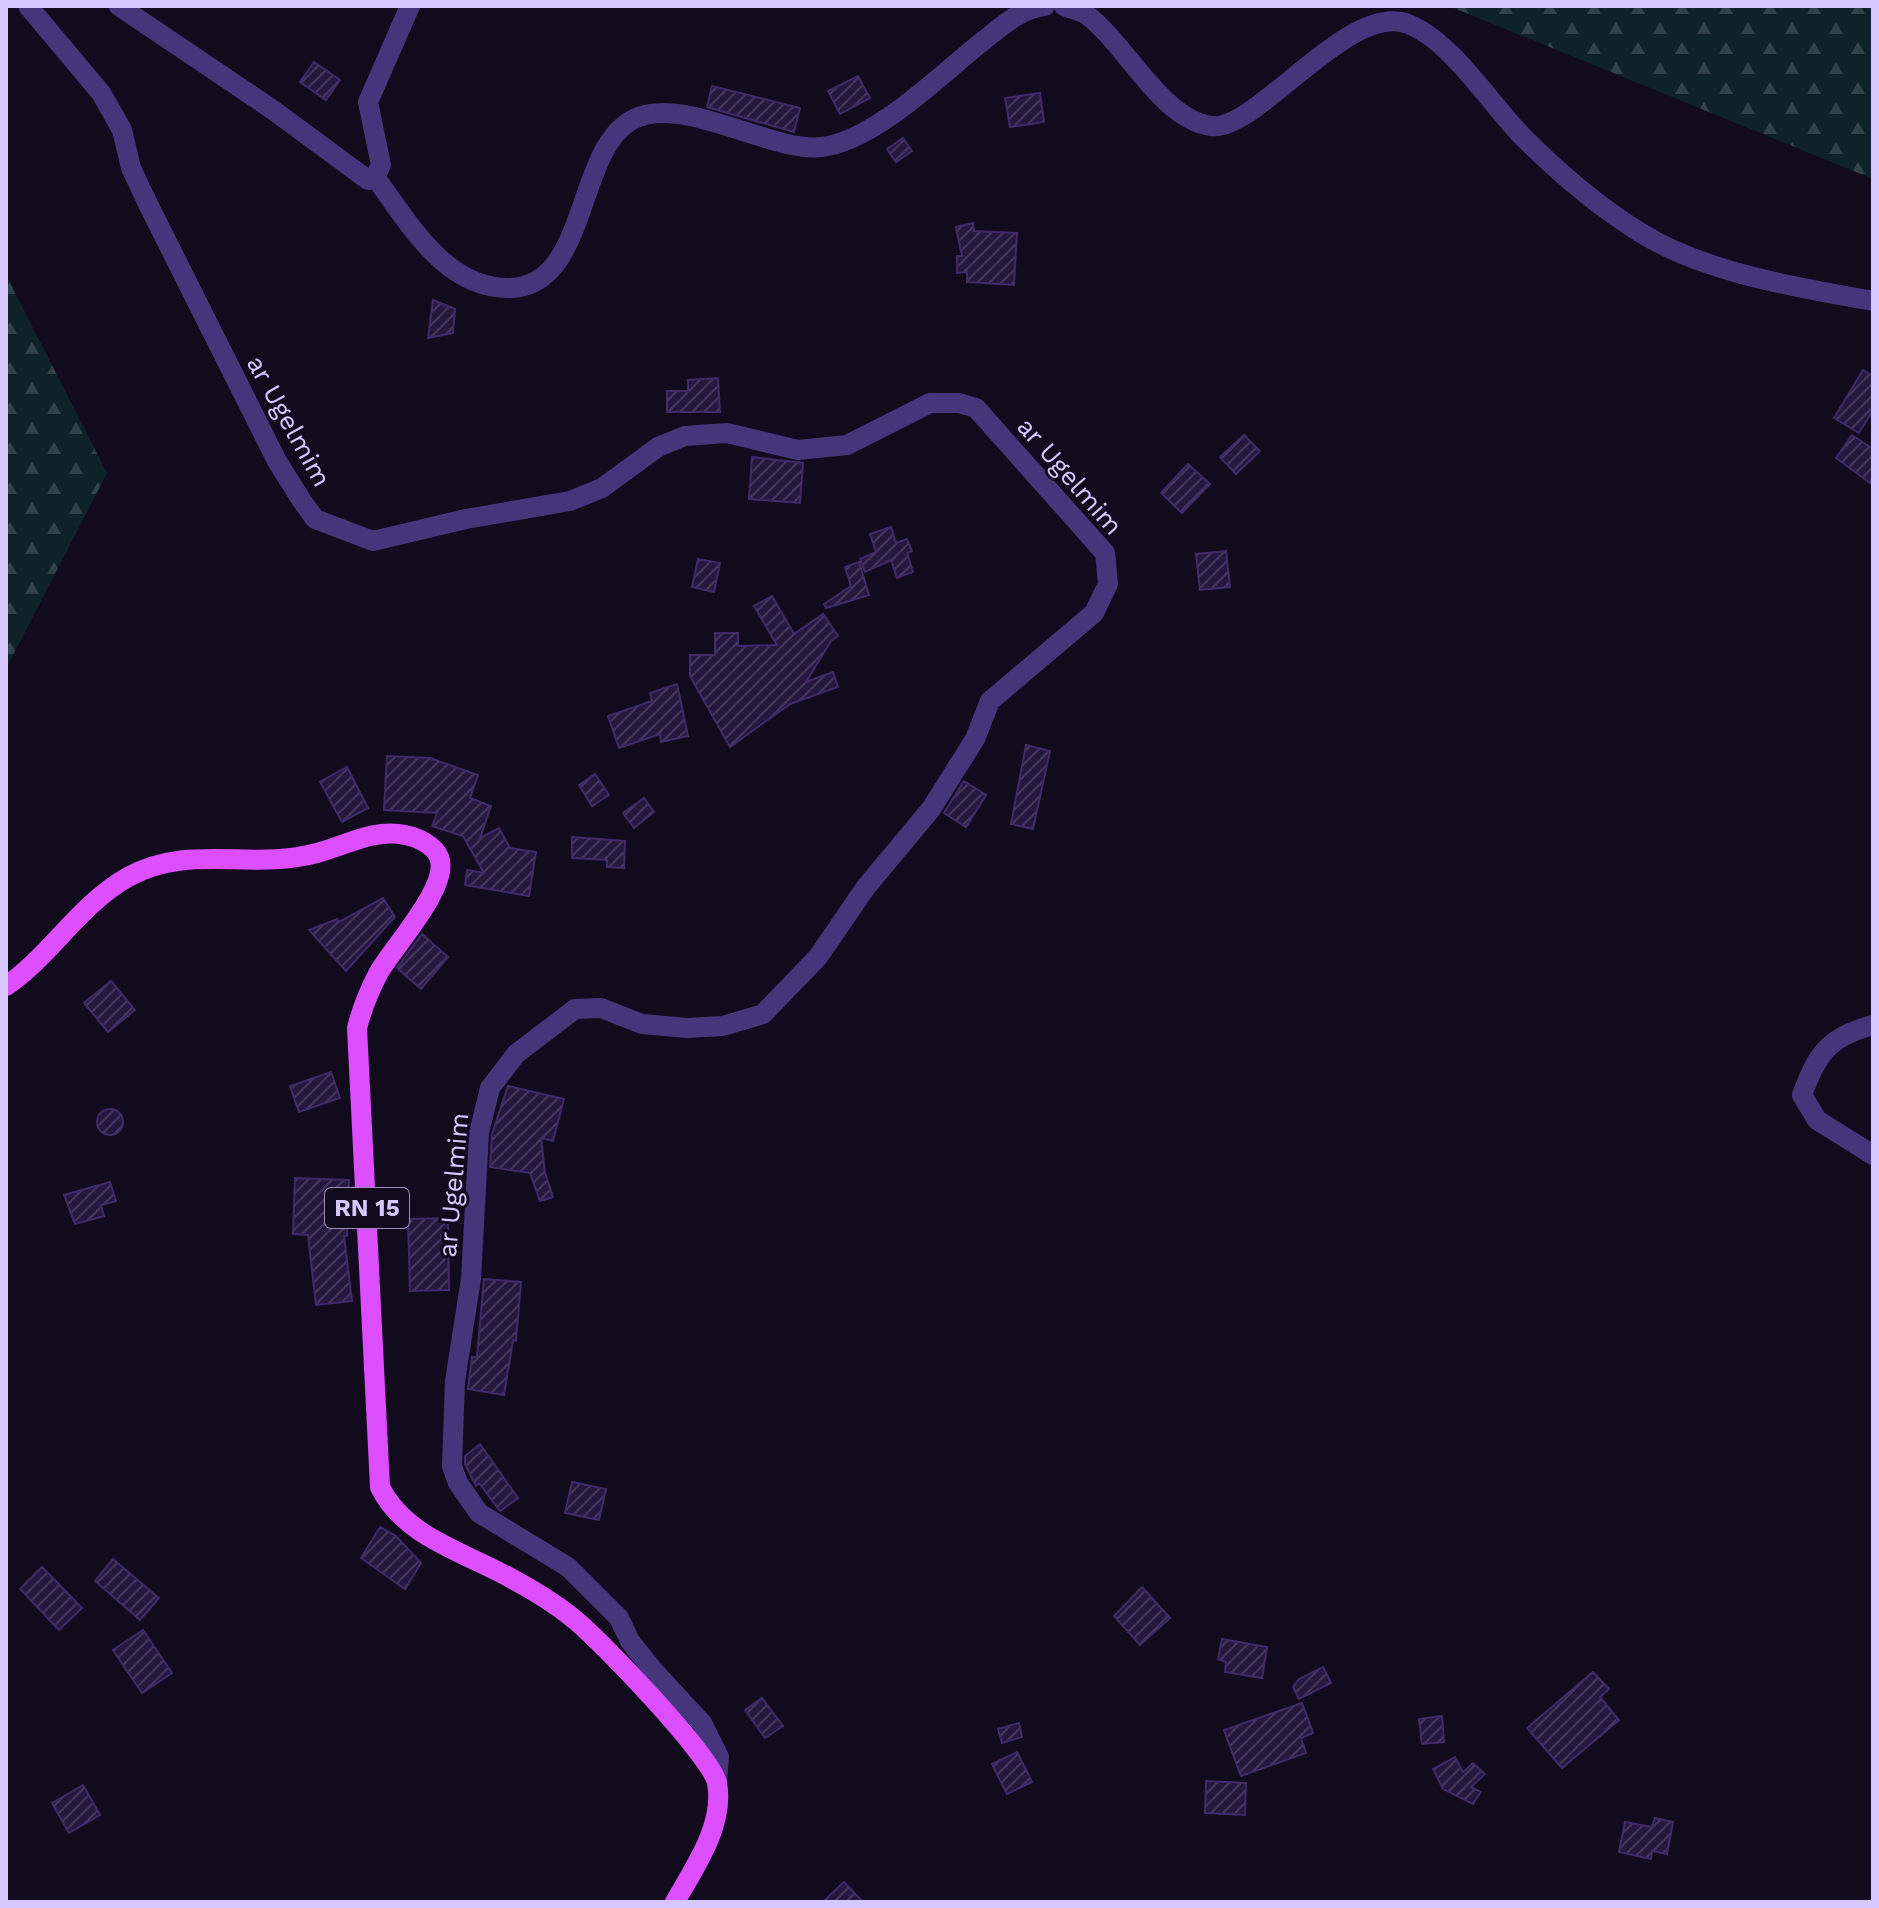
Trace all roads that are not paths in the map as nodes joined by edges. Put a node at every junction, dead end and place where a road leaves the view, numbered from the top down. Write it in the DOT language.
graph roads {
  1 [pos="28,6"];
  2 [pos="119,6"];
  3 [pos="410,6"];
  4 [pos="1045,6"];
  5 [pos="1064,6"];
  6 [pos="375,177"];
  7 [pos="1873,301"];
  8 [pos="6,986"];
  9 [pos="1873,1025"];
  10 [pos="1873,1155"];
  11 [pos="717,1782"];
  12 [pos="675,1902"];
  1 -- 11 [label="street, ar Ugelmim"];
  2 -- 6 [label="street"];
  3 -- 6 [label="street"];
  4 -- 6 [label="street"];
  5 -- 7 [label="street"];
  8 -- 11 [label="main road, RN 15"];
  9 -- 10 [label="street"];
  11 -- 12 [label="main road"];
}
